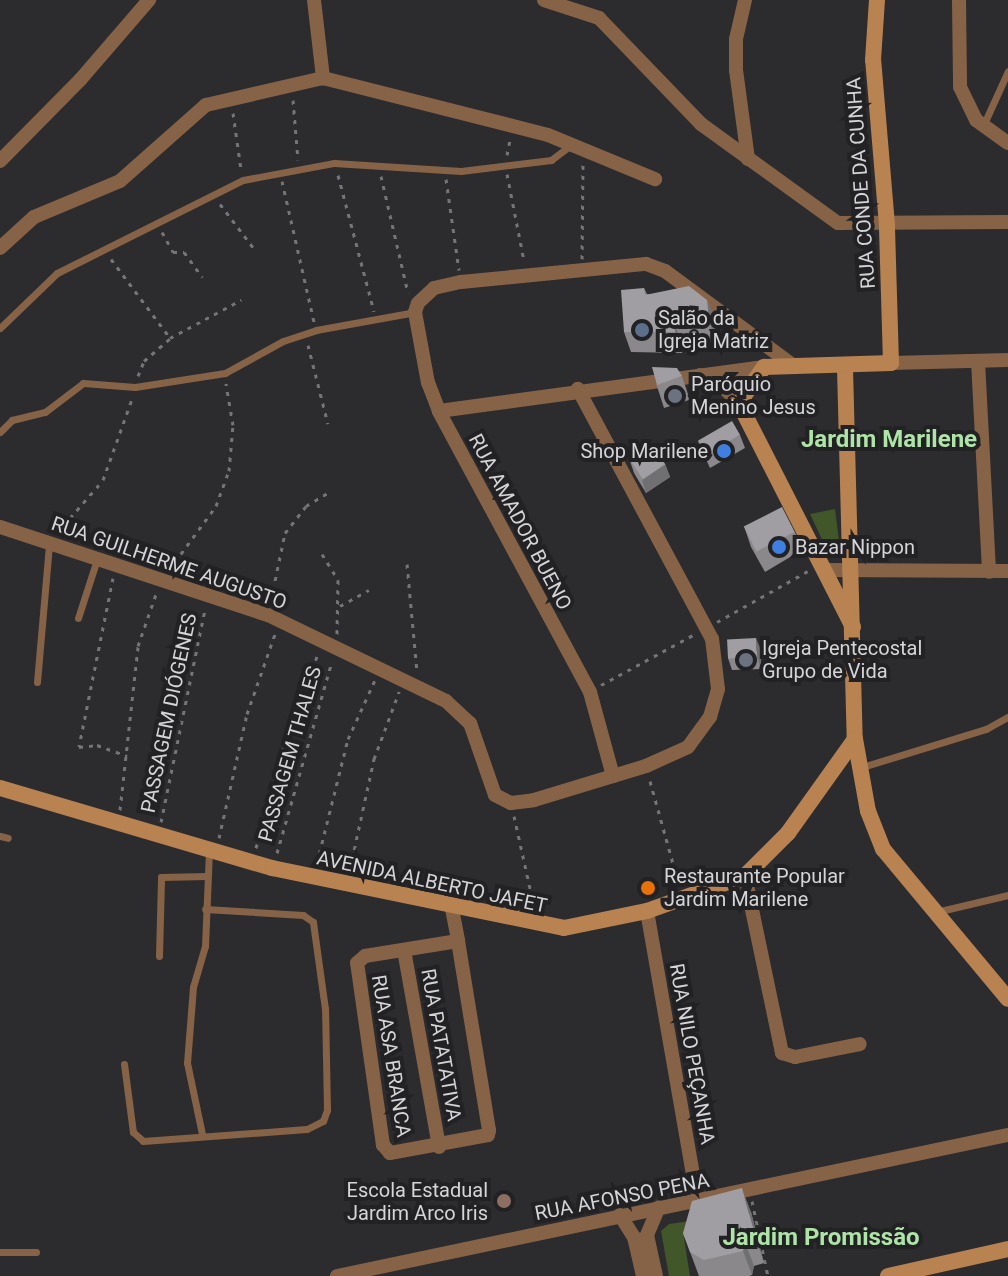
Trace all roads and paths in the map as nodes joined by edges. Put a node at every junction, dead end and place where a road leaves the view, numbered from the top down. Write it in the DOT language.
graph roads {
  1 [pos="149,0"];
  2 [pos="314,0"];
  3 [pos="544,0"];
  4 [pos="745,0"];
  5 [pos="877,0"];
  6 [pos="959,0"];
  7 [pos="1008,71"];
  8 [pos="323,78"];
  9 [pos="292,85"];
  10 [pos="231,97"];
  11 [pos="511,126"];
  12 [pos="983,126"];
  13 [pos="1008,143"];
  14 [pos="578,145"];
  15 [pos="748,159"];
  16 [pos="0,161"];
  17 [pos="334,163"];
  18 [pos="506,165"];
  19 [pos="379,166"];
  20 [pos="299,168"];
  21 [pos="445,172"];
  22 [pos="281,173"];
  23 [pos="655,179"];
  24 [pos="243,180"];
  25 [pos="213,194"];
  26 [pos="1008,222"];
  27 [pos="159,225"];
  28 [pos="887,225"];
  29 [pos="0,248"];
  30 [pos="255,250"];
  31 [pos="106,252"];
  32 [pos="582,266"];
  33 [pos="526,273"];
  34 [pos="202,277"];
  35 [pos="461,282"];
  36 [pos="241,300"];
  37 [pos="414,312"];
  38 [pos="376,318"];
  39 [pos="0,328"];
  40 [pos="316,330"];
  41 [pos="305,333"];
  42 [pos="170,338"];
  43 [pos="1008,360"];
  44 [pos="978,361"];
  45 [pos="891,363"];
  46 [pos="764,367"];
  47 [pos="795,367"];
  48 [pos="845,368"];
  49 [pos="225,373"];
  50 [pos="699,375"];
  51 [pos="135,387"];
  52 [pos="578,389"];
  53 [pos="739,403"];
  54 [pos="439,411"];
  55 [pos="328,424"];
  56 [pos="0,432"];
  57 [pos="331,491"];
  58 [pos="0,527"];
  59 [pos="49,541"];
  60 [pos="322,554"];
  61 [pos="98,557"];
  62 [pos="116,562"];
  63 [pos="407,564"];
  64 [pos="826,570"];
  65 [pos="854,571"];
  66 [pos="1008,571"];
  67 [pos="989,572"];
  68 [pos="162,578"];
  69 [pos="369,590"];
  70 [pos="209,595"];
  71 [pos="340,606"];
  72 [pos="78,618"];
  73 [pos="274,618"];
  74 [pos="853,627"];
  75 [pos="329,645"];
  76 [pos="379,670"];
  77 [pos="403,681"];
  78 [pos="37,682"];
  79 [pos="419,688"];
  80 [pos="1008,717"];
  81 [pos="855,739"];
  82 [pos="127,756"];
  83 [pos="646,766"];
  84 [pos="859,768"];
  85 [pos="613,776"];
  86 [pos="0,788"];
  87 [pos="511,803"];
  88 [pos="117,825"];
  89 [pos="158,838"];
  90 [pos="212,852"];
  91 [pos="253,864"];
  92 [pos="272,868"];
  93 [pos="207,876"];
  94 [pos="745,876"];
  95 [pos="314,878"];
  96 [pos="347,885"];
  97 [pos="1008,895"];
  98 [pos="683,900"];
  99 [pos="205,909"];
  100 [pos="452,909"];
  101 [pos="647,911"];
  102 [pos="932,913"];
  103 [pos="539,925"];
  104 [pos="458,941"];
  105 [pos="404,950"];
  106 [pos="159,956"];
  107 [pos="1008,999"];
  108 [pos="860,1044"];
  109 [pos="124,1064"];
  110 [pos="202,1134"];
  111 [pos="1008,1135"];
  112 [pos="439,1147"];
  113 [pos="750,1192"];
  114 [pos="698,1203"];
  115 [pos="659,1207"];
  116 [pos="620,1215"];
  117 [pos="1008,1249"];
  118 [pos="0,1252"];
  119 [pos="36,1252"];
  120 [pos="337,1276"];
  121 [pos="643,1276"];
  122 [pos="656,1276"];
  123 [pos="768,1276"];
  124 [pos="888,1276"];
  1 -- 16 [label="street"];
  2 -- 8 [label="street"];
  3 -- 15 [label="street"];
  4 -- 15 [label="street"];
  5 -- 28 [label="street, RUA CONDE DA CUNHA"];
  6 -- 12 [label="street"];
  7 -- 12 [label="lane"];
  8 -- 9 [label="street"];
  8 -- 11 [label="street"];
  9 -- 10 [label="street"];
  9 -- 20 [label="path"];
  10 -- 24 [label="path"];
  10 -- 29 [label="street"];
  11 -- 14 [label="street"];
  11 -- 18 [label="path"];
  12 -- 13 [label="street"];
  14 -- 18 [label="lane"];
  14 -- 23 [label="street"];
  14 -- 32 [label="path"];
  15 -- 28 [label="street"];
  17 -- 19 [label="lane"];
  17 -- 20 [label="lane"];
  17 -- 38 [label="path"];
  18 -- 21 [label="lane"];
  18 -- 33 [label="path"];
  19 -- 21 [label="lane"];
  19 -- 37 [label="path"];
  20 -- 22 [label="lane"];
  21 -- 35 [label="path"];
  22 -- 24 [label="lane"];
  22 -- 40 [label="path"];
  24 -- 25 [label="lane"];
  25 -- 27 [label="lane"];
  25 -- 30 [label="path"];
  26 -- 28 [label="street"];
  27 -- 31 [label="lane"];
  27 -- 34 [label="path"];
  28 -- 45 [label="street, RUA CONDE DA CUNHA"];
  31 -- 39 [label="lane"];
  31 -- 42 [label="path"];
  32 -- 33 [label="street"];
  32 -- 47 [label="street"];
  33 -- 35 [label="street"];
  35 -- 37 [label="street"];
  36 -- 42 [label="path"];
  37 -- 38 [label="lane"];
  37 -- 54 [label="street, RUA AMADOR BUENO"];
  38 -- 40 [label="lane"];
  40 -- 41 [label="lane"];
  41 -- 49 [label="lane"];
  41 -- 55 [label="path"];
  42 -- 51 [label="path"];
  43 -- 44 [label="street"];
  44 -- 45 [label="street"];
  44 -- 67 [label="street"];
  45 -- 48 [label="street"];
  46 -- 47 [label="street"];
  46 -- 50 [label="street"];
  46 -- 53 [label="street"];
  47 -- 48 [label="street"];
  48 -- 65 [label="street"];
  49 -- 51 [label="lane"];
  49 -- 68 [label="path"];
  50 -- 52 [label="street"];
  50 -- 53 [label="street"];
  51 -- 56 [label="lane"];
  51 -- 59 [label="path"];
  52 -- 54 [label="street"];
  52 -- 83 [label="street"];
  53 -- 64 [label="street"];
  54 -- 85 [label="street, RUA AMADOR BUENO"];
  57 -- 73 [label="path"];
  58 -- 59 [label="street, RUA GUILHERME AUGUSTO"];
  59 -- 61 [label="street, RUA GUILHERME AUGUSTO"];
  59 -- 78 [label="lane"];
  60 -- 71 [label="path"];
  61 -- 62 [label="street, RUA GUILHERME AUGUSTO"];
  61 -- 72 [label="lane"];
  62 -- 68 [label="street, RUA GUILHERME AUGUSTO"];
  62 -- 82 [label="path"];
  63 -- 79 [label="path"];
  64 -- 65 [label="street"];
  64 -- 74 [label="street"];
  65 -- 67 [label="street"];
  65 -- 74 [label="street"];
  66 -- 67 [label="street"];
  68 -- 70 [label="street, RUA GUILHERME AUGUSTO"];
  68 -- 82 [label="path"];
  69 -- 71 [label="path"];
  70 -- 73 [label="street, RUA GUILHERME AUGUSTO"];
  70 -- 89 [label="path, PASSAGEM DIÓGENES"];
  71 -- 75 [label="path"];
  73 -- 75 [label="street, RUA GUILHERME AUGUSTO"];
  73 -- 90 [label="path"];
  74 -- 81 [label="street"];
  75 -- 76 [label="street, RUA GUILHERME AUGUSTO"];
  75 -- 91 [label="path"];
  75 -- 92 [label="path, PASSAGEM THALES"];
  76 -- 77 [label="street, RUA GUILHERME AUGUSTO"];
  76 -- 95 [label="path"];
  77 -- 79 [label="street, RUA GUILHERME AUGUSTO"];
  77 -- 96 [label="path"];
  79 -- 87 [label="street, RUA GUILHERME AUGUSTO"];
  80 -- 84 [label="lane"];
  81 -- 84 [label="street"];
  81 -- 94 [label="street, AVENIDA ALBERTO JAFET"];
  82 -- 88 [label="path"];
  83 -- 85 [label="street"];
  83 -- 98 [label="path"];
  84 -- 102 [label="street"];
  85 -- 87 [label="street"];
  86 -- 88 [label="street, AVENIDA ALBERTO JAFET"];
  87 -- 103 [label="path"];
  88 -- 89 [label="street, AVENIDA ALBERTO JAFET"];
  89 -- 90 [label="street, AVENIDA ALBERTO JAFET"];
  90 -- 91 [label="street, AVENIDA ALBERTO JAFET"];
  90 -- 93 [label="lane"];
  91 -- 92 [label="street, AVENIDA ALBERTO JAFET"];
  92 -- 95 [label="street, AVENIDA ALBERTO JAFET"];
  93 -- 99 [label="lane"];
  93 -- 106 [label="lane"];
  94 -- 98 [label="street, AVENIDA ALBERTO JAFET"];
  94 -- 108 [label="street"];
  95 -- 96 [label="street, AVENIDA ALBERTO JAFET"];
  96 -- 100 [label="street, AVENIDA ALBERTO JAFET"];
  97 -- 102 [label="lane"];
  98 -- 101 [label="street, AVENIDA ALBERTO JAFET"];
  99 -- 110 [label="lane"];
  99 -- 110 [label="lane"];
  100 -- 103 [label="street, AVENIDA ALBERTO JAFET"];
  100 -- 104 [label="street, RUA ASA BRANCA"];
  101 -- 103 [label="street, AVENIDA ALBERTO JAFET"];
  101 -- 114 [label="street, RUA NILO PEÇANHA"];
  102 -- 107 [label="street"];
  104 -- 105 [label="street, RUA ASA BRANCA"];
  104 -- 112 [label="street, RUA ASA BRANCA"];
  105 -- 112 [label="street, RUA PATATATIVA"];
  105 -- 112 [label="street, RUA ASA BRANCA"];
  109 -- 110 [label="lane"];
  111 -- 113 [label="street, RUA AFONSO PENA"];
  113 -- 114 [label="street, RUA AFONSO PENA"];
  113 -- 123 [label="path"];
  114 -- 115 [label="street, RUA AFONSO PENA"];
  115 -- 116 [label="street, RUA AFONSO PENA"];
  115 -- 122 [label="street"];
  116 -- 120 [label="street, RUA AFONSO PENA"];
  116 -- 121 [label="street"];
  117 -- 124 [label="street"];
  118 -- 119 [label="lane"];
}
